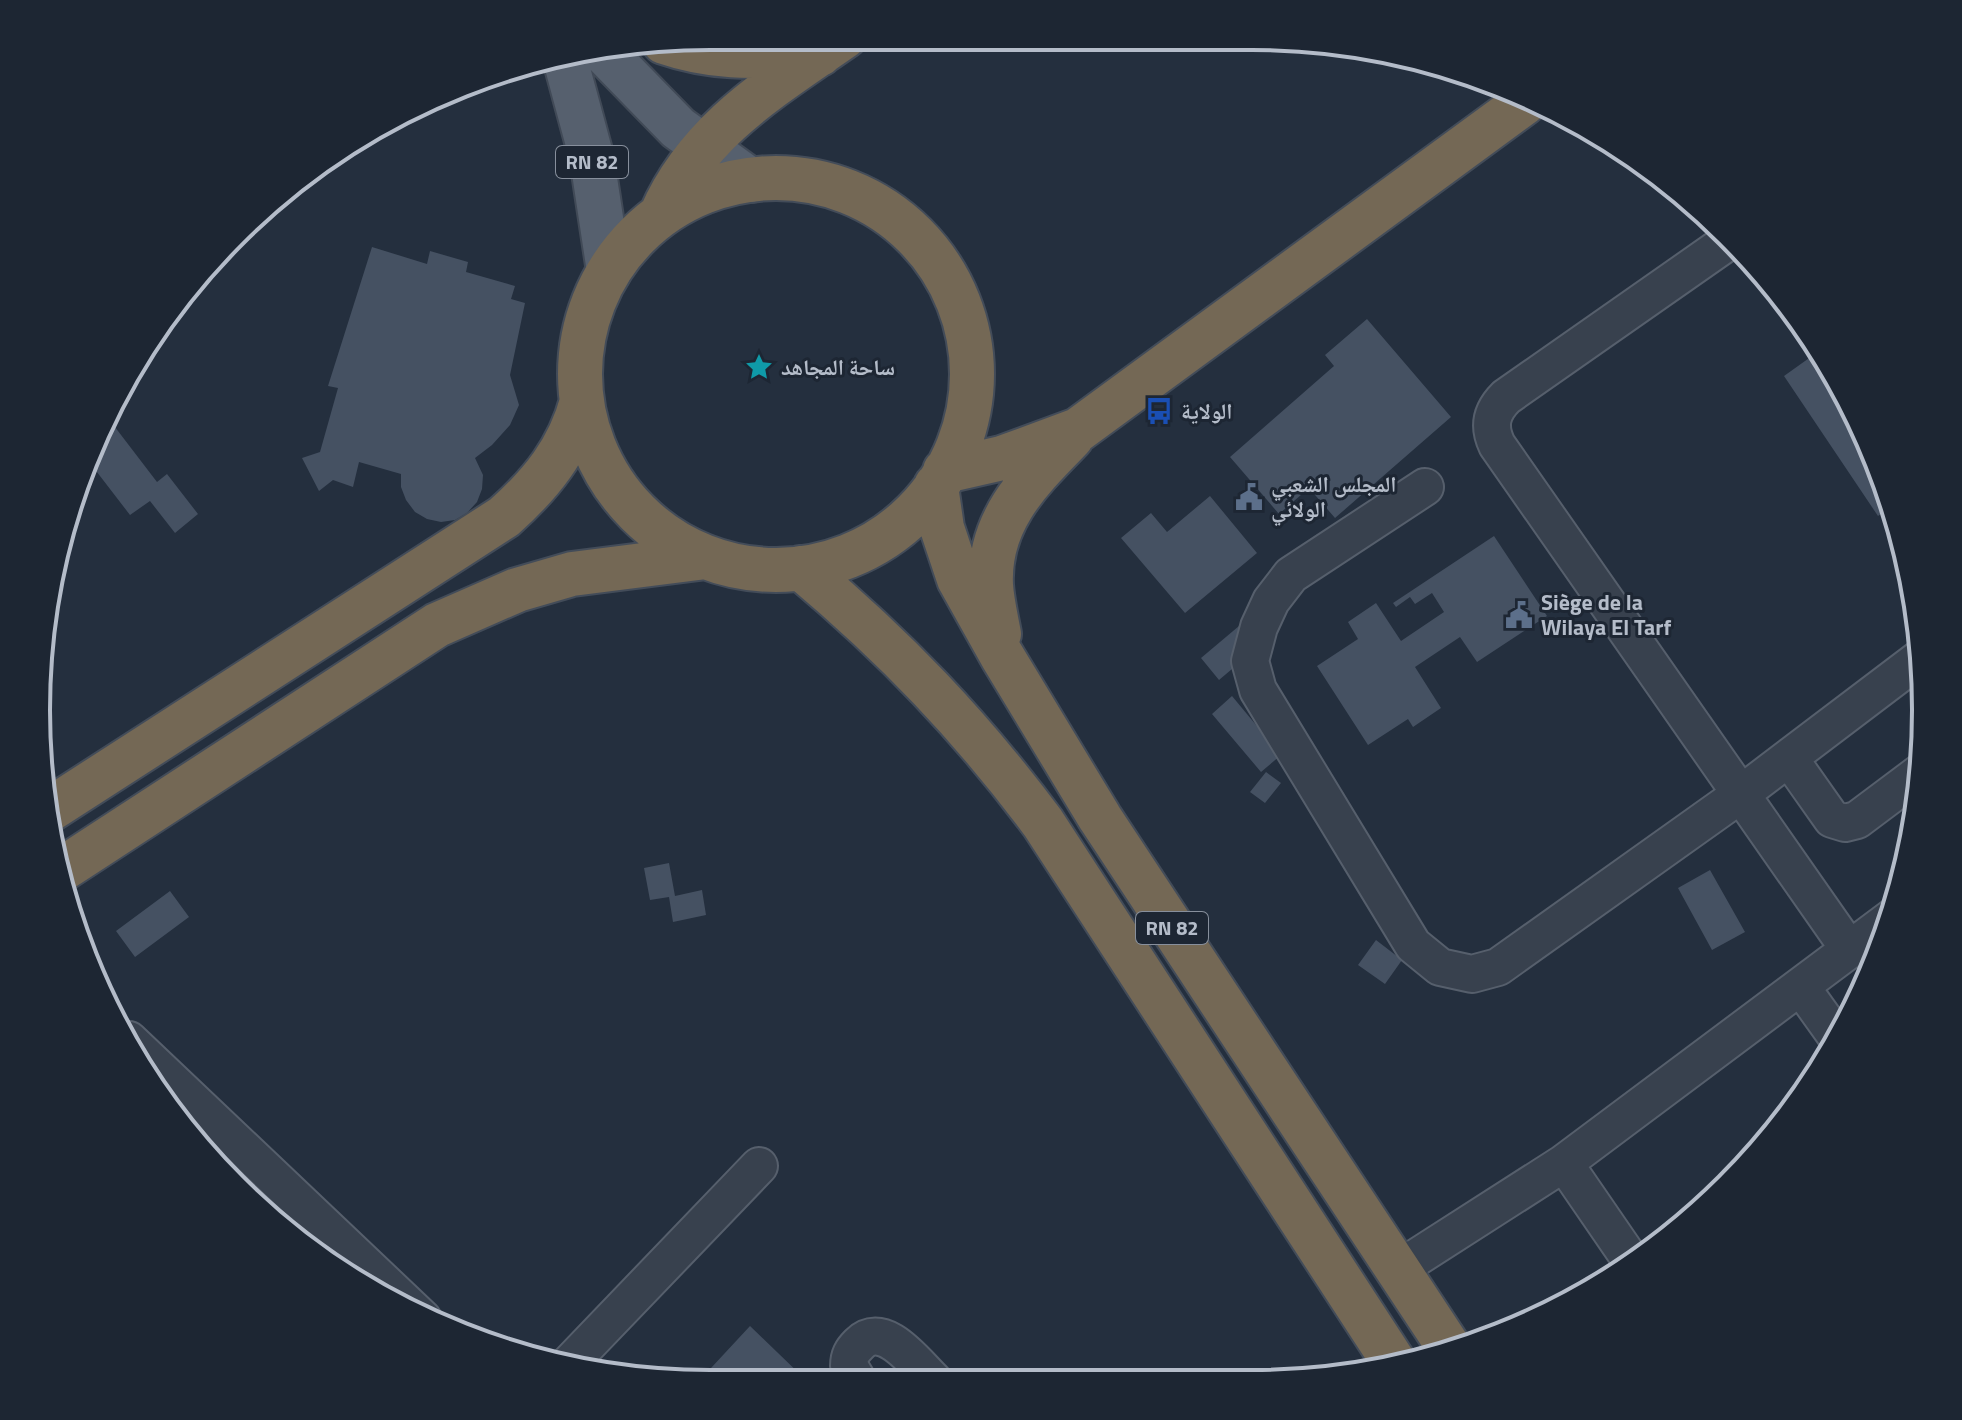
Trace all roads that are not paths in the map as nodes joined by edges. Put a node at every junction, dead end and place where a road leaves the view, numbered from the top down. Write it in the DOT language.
graph roads {
  1 [pos="689,50"];
  2 [pos="789,50"];
  3 [pos="825,50"];
  4 [pos="610,58"];
  5 [pos="567,66"];
  6 [pos="1519,107"];
  7 [pos="702,148"];
  8 [pos="750,180"];
  9 [pos="661,215"];
  10 [pos="1722,246"];
  11 [pos="609,271"];
  12 [pos="582,401"];
  13 [pos="1078,430"];
  14 [pos="940,479"];
  15 [pos="1425,487"];
  16 [pos="706,557"];
  17 [pos="801,568"];
  18 [pos="1002,656"];
  19 [pos="1911,665"];
  20 [pos="1789,758"];
  21 [pos="1908,782"];
  22 [pos="1741,794"];
  23 [pos="57,805"];
  24 [pos="69,865"];
  25 [pos="1874,931"];
  26 [pos="1849,949"];
  27 [pos="1801,987"];
  28 [pos="1830,1028"];
  29 [pos="154,1066"];
  30 [pos="1564,1163"];
  31 [pos="759,1166"];
  32 [pos="330,1247"];
  33 [pos="1626,1254"];
  34 [pos="356,1267"];
  35 [pos="1397,1270"];
  36 [pos="1445,1341"];
  37 [pos="1389,1355"];
  38 [pos="577,1356"];
  39 [pos="851,1370"];
  40 [pos="922,1370"];
  1 -- 2 [label="highway"];
  3 -- 7 [label="highway"];
  4 -- 7 [label="main road"];
  5 -- 11 [label="main road, RN 82"];
  6 -- 13 [label="highway"];
  7 -- 8 [label="main road"];
  7 -- 9 [label="highway"];
  8 -- 9 [label="highway"];
  8 -- 14 [label="highway"];
  9 -- 11 [label="highway"];
  10 -- 22 [label="street"];
  11 -- 12 [label="highway"];
  12 -- 16 [label="highway"];
  12 -- 23 [label="highway"];
  13 -- 14 [label="highway"];
  13 -- 18 [label="highway"];
  14 -- 17 [label="highway"];
  14 -- 18 [label="highway, RN 82"];
  15 -- 22 [label="street"];
  16 -- 17 [label="highway"];
  16 -- 24 [label="highway"];
  17 -- 37 [label="highway, RN 82"];
  18 -- 35 [label="highway, RN 82"];
  19 -- 20 [label="street"];
  20 -- 21 [label="street"];
  20 -- 22 [label="street"];
  22 -- 26 [label="street"];
  25 -- 26 [label="street"];
  26 -- 27 [label="street"];
  27 -- 28 [label="street"];
  27 -- 30 [label="street"];
  29 -- 32 [label="street"];
  30 -- 33 [label="street"];
  30 -- 35 [label="street"];
  31 -- 38 [label="street"];
  32 -- 34 [label="street"];
  35 -- 36 [label="highway, RN 82"];
  39 -- 40 [label="street"];
}
